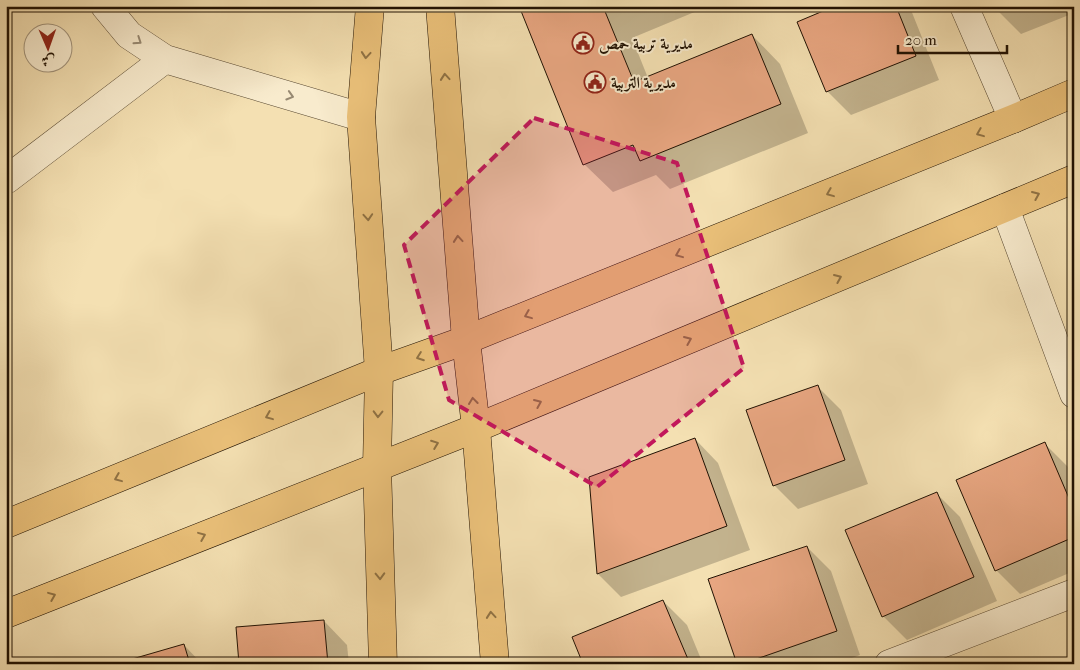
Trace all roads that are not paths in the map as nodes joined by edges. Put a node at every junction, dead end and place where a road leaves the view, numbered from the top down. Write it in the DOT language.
graph roads {
  1 [pos="105,6"];
  2 [pos="370,6"];
  3 [pos="440,6"];
  4 [pos="964,6"];
  5 [pos="165,59"];
  6 [pos="1074,93"];
  7 [pos="361,118"];
  8 [pos="1013,119"];
  9 [pos="1074,179"];
  10 [pos="6,180"];
  11 [pos="1006,208"];
  12 [pos="466,340"];
  13 [pos="379,371"];
  14 [pos="1074,394"];
  15 [pos="476,428"];
  16 [pos="377,466"];
  17 [pos="6,524"];
  18 [pos="1074,593"];
  19 [pos="6,614"];
  20 [pos="383,664"];
  21 [pos="495,664"];
  22 [pos="888,664"];
  1 -- 5 [label="street, one-way"];
  2 -- 7 [label="main road, one-way"];
  12 -- 3 [label="main road, one-way"];
  4 -- 8 [label="street"];
  5 -- 7 [label="street, one-way"];
  5 -- 10 [label="street"];
  6 -- 8 [label="main road"];
  7 -- 13 [label="main road, one-way"];
  8 -- 12 [label="main road, one-way"];
  11 -- 9 [label="main road, one-way"];
  11 -- 14 [label="street"];
  15 -- 11 [label="main road, one-way"];
  12 -- 13 [label="main road, one-way"];
  15 -- 12 [label="main road, one-way"];
  13 -- 16 [label="main road, one-way"];
  13 -- 17 [label="main road, one-way"];
  16 -- 15 [label="main road, one-way"];
  21 -- 15 [label="main road, one-way"];
  19 -- 16 [label="main road, one-way"];
  16 -- 20 [label="main road, one-way"];
  18 -- 22 [label="street"];
}
